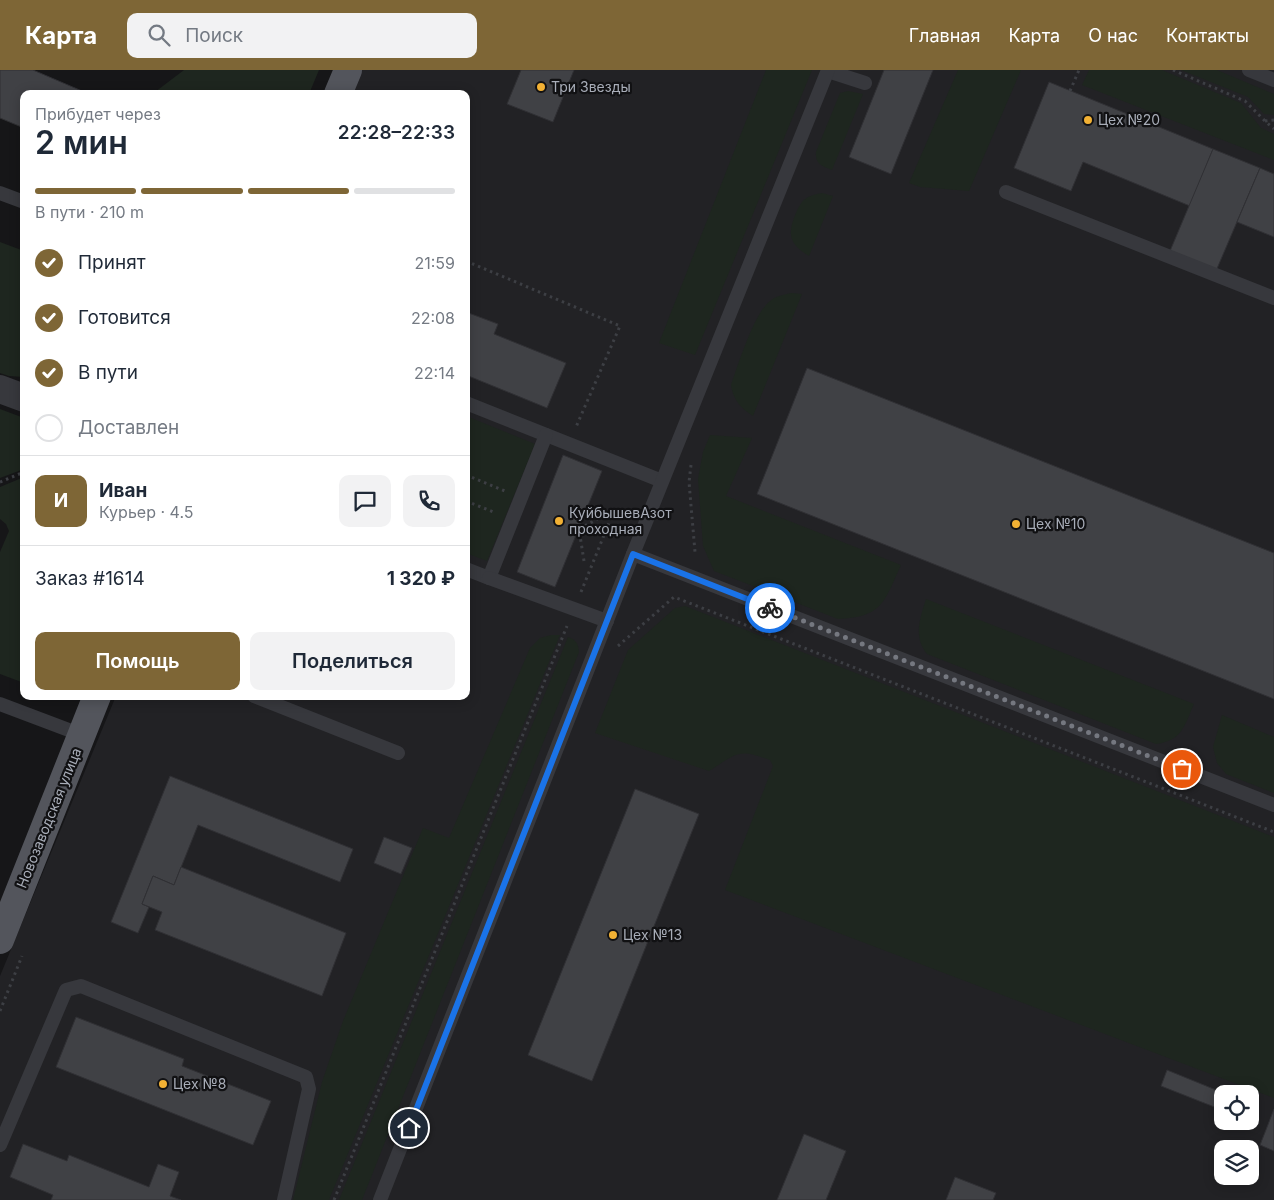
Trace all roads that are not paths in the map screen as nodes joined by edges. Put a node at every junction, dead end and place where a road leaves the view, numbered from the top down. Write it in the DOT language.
graph roads {
  1 [pos="348,70"];
  2 [pos="828,70"];
  3 [pos="1249,70"];
  4 [pos="1274,80"];
  5 [pos="865,83"];
  6 [pos="340,90"];
  7 [pos="1006,192"];
  8 [pos="0,193"];
  9 [pos="20,200"];
  10 [pos="1274,298"];
  11 [pos="0,389"];
  12 [pos="20,396"];
  13 [pos="470,405"];
  14 [pos="546,435"];
  15 [pos="662,481"];
  16 [pos="633,554"];
  17 [pos="470,571"];
  18 [pos="489,578"];
  19 [pos="607,621"];
  20 [pos="95,700"];
  21 [pos="264,700"];
  22 [pos="0,704"];
  23 [pos="82,735"];
  24 [pos="398,753"];
  25 [pos="1274,805"];
  26 [pos="0,940"];
  27 [pos="0,1145"];
  28 [pos="284,1200"];
  29 [pos="380,1200"];
  1 -- 6 [label="main road"];
  2 -- 5 [label="lane"];
  2 -- 15 [label="lane"];
  3 -- 4 [label="lane"];
  7 -- 10 [label="lane"];
  8 -- 9 [label="lane"];
  11 -- 12 [label="street"];
  13 -- 14 [label="lane"];
  14 -- 15 [label="lane"];
  14 -- 18 [label="lane"];
  15 -- 16 [label="lane"];
  16 -- 19 [label="lane"];
  16 -- 25 [label="lane"];
  17 -- 18 [label="lane"];
  18 -- 19 [label="lane"];
  19 -- 29 [label="lane"];
  20 -- 23 [label="main road, Новозаводская улица"];
  21 -- 24 [label="lane"];
  22 -- 23 [label="lane"];
  23 -- 26 [label="main road, Новозаводская улица"];
  27 -- 28 [label="lane"];
}
